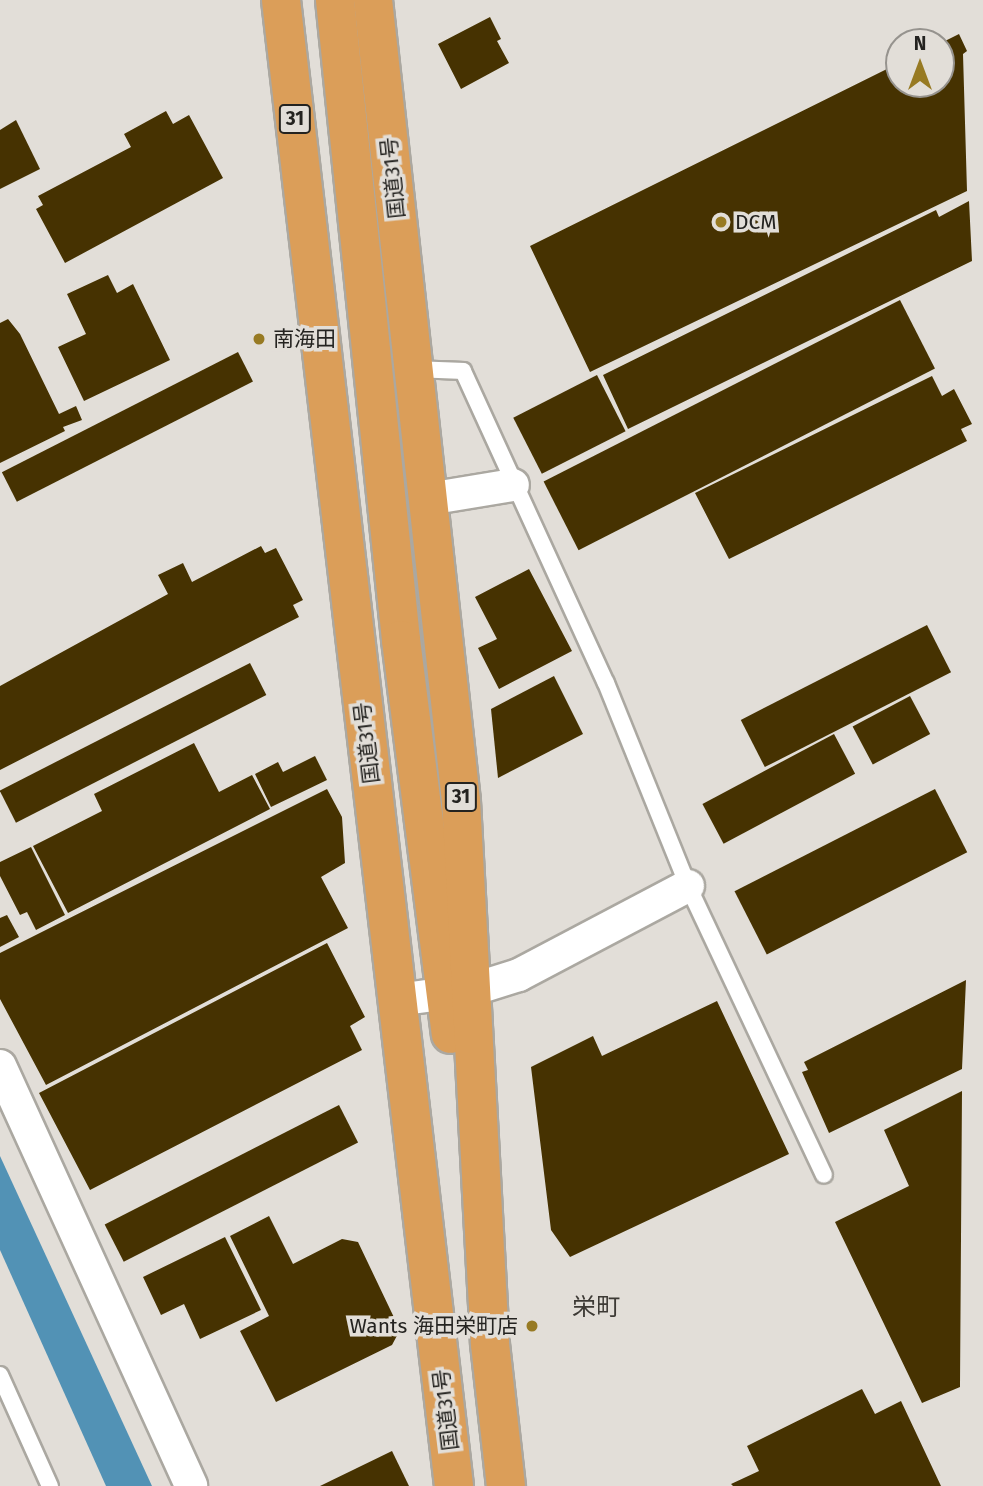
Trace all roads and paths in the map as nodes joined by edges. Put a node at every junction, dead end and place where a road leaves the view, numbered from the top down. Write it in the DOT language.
graph roads {
  1 [pos="281,0"];
  2 [pos="335,0"];
  3 [pos="373,0"];
  4 [pos="414,369"];
  5 [pos="513,485"];
  6 [pos="428,499"];
  7 [pos="688,886"];
  8 [pos="459,993"];
  9 [pos="397,1000"];
  10 [pos="0,1066"];
  11 [pos="824,1175"];
  12 [pos="0,1375"];
  13 [pos="50,1486"];
  14 [pos="191,1486"];
  15 [pos="454,1486"];
  16 [pos="506,1486"];
  1 -- 9 [label="highway, 国道31号 / 31"];
  2 -- 8 [label="highway"];
  3 -- 4 [label="highway, 国道31号 / 31"];
  4 -- 5 [label="lane"];
  4 -- 6 [label="highway, 国道31号 / 31"];
  5 -- 6 [label="street"];
  5 -- 7 [label="lane"];
  6 -- 8 [label="highway, 国道31号 / 31"];
  7 -- 8 [label="street"];
  7 -- 11 [label="lane"];
  8 -- 9 [label="street"];
  8 -- 16 [label="highway"];
  9 -- 15 [label="highway, 国道31号 / 31"];
  10 -- 14 [label="street"];
  12 -- 13 [label="lane"];
}
